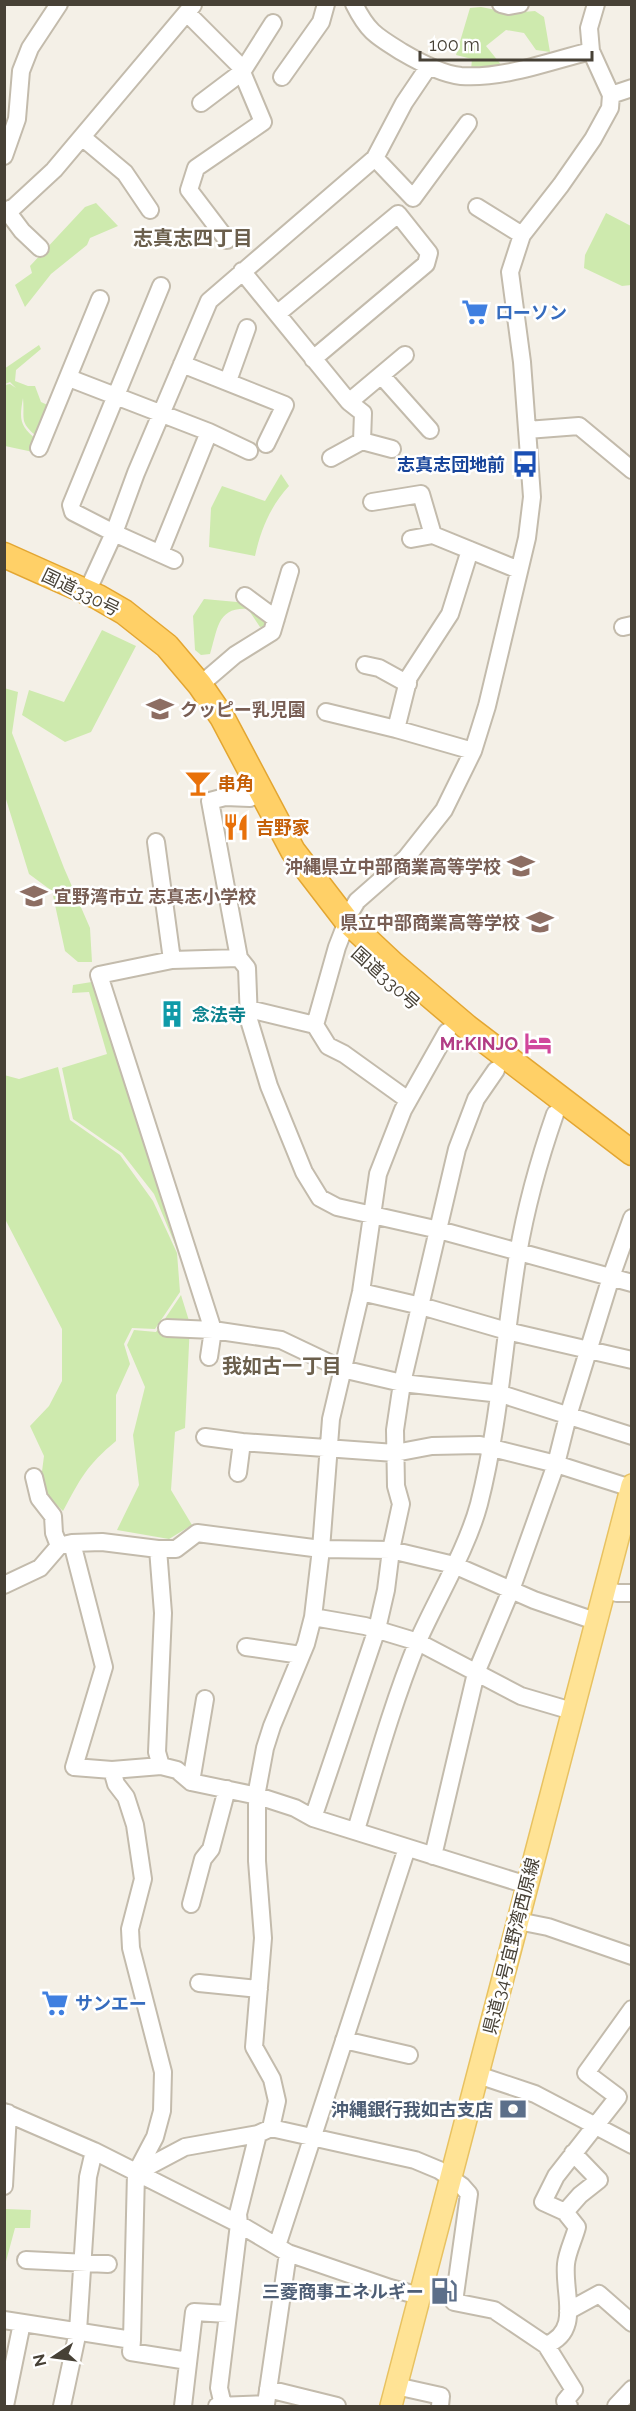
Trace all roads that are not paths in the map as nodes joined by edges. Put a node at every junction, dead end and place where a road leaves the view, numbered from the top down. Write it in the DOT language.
graph roads {
  1 [pos="59,4"];
  2 [pos="326,4"];
  3 [pos="354,4"];
  4 [pos="501,4"];
  5 [pos="520,4"];
  6 [pos="596,4"];
  7 [pos="190,9"];
  8 [pos="273,23"];
  9 [pos="591,51"];
  10 [pos="429,66"];
  11 [pos="242,72"];
  12 [pos="282,77"];
  13 [pos="632,88"];
  14 [pos="611,96"];
  15 [pos="201,103"];
  16 [pos="468,123"];
  17 [pos="82,137"];
  18 [pos="4,156"];
  19 [pos="375,158"];
  20 [pos="413,198"];
  21 [pos="477,207"];
  22 [pos="150,210"];
  23 [pos="6,211"];
  24 [pos="398,214"];
  25 [pos="522,235"];
  26 [pos="227,240"];
  27 [pos="40,248"];
  28 [pos="242,271"];
  29 [pos="161,286"];
  30 [pos="100,299"];
  31 [pos="277,314"];
  32 [pos="247,328"];
  33 [pos="405,355"];
  34 [pos="313,359"];
  35 [pos="182,364"];
  36 [pos="381,375"];
  37 [pos="69,378"];
  38 [pos="228,381"];
  39 [pos="116,395"];
  40 [pos="349,402"];
  41 [pos="162,414"];
  42 [pos="430,430"];
  43 [pos="527,430"];
  44 [pos="209,432"];
  45 [pos="362,441"];
  46 [pos="266,444"];
  47 [pos="39,448"];
  48 [pos="392,449"];
  49 [pos="249,451"];
  50 [pos="331,458"];
  51 [pos="632,470"];
  52 [pos="372,502"];
  53 [pos="114,533"];
  54 [pos="434,535"];
  55 [pos="411,539"];
  56 [pos="470,550"];
  57 [pos="4,555"];
  58 [pos="519,570"];
  59 [pos="290,571"];
  60 [pos="87,592"];
  61 [pos="245,596"];
  62 [pos="276,619"];
  63 [pos="365,665"];
  64 [pos="408,684"];
  65 [pos="200,685"];
  66 [pos="326,712"];
  67 [pos="396,729"];
  68 [pos="472,751"];
  69 [pos="256,795"];
  70 [pos="156,842"];
  71 [pos="344,928"];
  72 [pos="239,958"];
  73 [pos="172,960"];
  74 [pos="249,1009"];
  75 [pos="315,1025"];
  76 [pos="447,1032"];
  77 [pos="496,1070"];
  78 [pos="408,1100"];
  79 [pos="555,1114"];
  80 [pos="632,1153"];
  81 [pos="632,1172"];
  82 [pos="371,1213"];
  83 [pos="632,1218"];
  84 [pos="439,1230"];
  85 [pos="518,1253"];
  86 [pos="610,1277"];
  87 [pos="632,1283"];
  88 [pos="361,1292"];
  89 [pos="421,1306"];
  90 [pos="167,1328"];
  91 [pos="213,1330"];
  92 [pos="507,1331"];
  93 [pos="588,1349"];
  94 [pos="209,1357"];
  95 [pos="632,1360"];
  96 [pos="342,1369"];
  97 [pos="402,1383"];
  98 [pos="501,1394"];
  99 [pos="568,1416"];
  100 [pos="632,1436"];
  101 [pos="205,1437"];
  102 [pos="242,1442"];
  103 [pos="329,1446"];
  104 [pos="492,1449"];
  105 [pos="396,1453"];
  106 [pos="555,1464"];
  107 [pos="238,1473"];
  108 [pos="34,1477"];
  109 [pos="631,1486"];
  110 [pos="624,1542"];
  111 [pos="65,1544"];
  112 [pos="158,1549"];
  113 [pos="321,1549"];
  114 [pos="391,1550"];
  115 [pos="454,1564"];
  116 [pos="4,1585"];
  117 [pos="604,1589"];
  118 [pos="512,1590"];
  119 [pos="632,1593"];
  120 [pos="313,1617"];
  121 [pos="595,1621"];
  122 [pos="377,1629"];
  123 [pos="418,1642"];
  124 [pos="246,1647"];
  125 [pos="301,1655"];
  126 [pos="476,1673"];
  127 [pos="205,1699"];
  128 [pos="572,1711"];
  129 [pos="161,1766"];
  130 [pos="112,1770"];
  131 [pos="191,1782"];
  132 [pos="227,1789"];
  133 [pos="258,1796"];
  134 [pos="313,1818"];
  135 [pos="356,1830"];
  136 [pos="407,1848"];
  137 [pos="433,1856"];
  138 [pos="527,1885"];
  139 [pos="191,1904"];
  140 [pos="518,1921"];
  141 [pos="632,1956"];
  142 [pos="199,1983"];
  143 [pos="259,1989"];
  144 [pos="632,2008"];
  145 [pos="344,2040"];
  146 [pos="409,2055"];
  147 [pos="478,2075"];
  148 [pos="625,2093"];
  149 [pos="6,2112"];
  150 [pos="595,2126"];
  151 [pos="265,2131"];
  152 [pos="154,2137"];
  153 [pos="314,2137"];
  154 [pos="632,2145"];
  155 [pos="185,2147"];
  156 [pos="94,2151"];
  157 [pos="573,2153"];
  158 [pos="136,2174"];
  159 [pos="450,2178"];
  160 [pos="4,2186"];
  161 [pos="565,2212"];
  162 [pos="239,2224"];
  163 [pos="283,2250"];
  164 [pos="26,2260"];
  165 [pos="83,2263"];
  166 [pos="108,2264"];
  167 [pos="420,2296"];
  168 [pos="568,2311"];
  169 [pos="228,2314"];
  170 [pos="4,2320"];
  171 [pos="22,2323"];
  172 [pos="632,2323"];
  173 [pos="78,2331"];
  174 [pos="132,2340"];
  175 [pos="546,2345"];
  176 [pos="188,2361"];
  177 [pos="396,2386"];
  178 [pos="632,2389"];
  179 [pos="267,2400"];
  180 [pos="564,2405"];
  181 [pos="5,2406"];
  182 [pos="62,2406"];
  183 [pos="183,2406"];
  184 [pos="220,2406"];
  185 [pos="337,2406"];
  186 [pos="391,2406"];
  187 [pos="440,2406"];
  188 [pos="616,2406"];
  1 -- 18 [label="street"];
  2 -- 12 [label="street"];
  3 -- 10 [label="street"];
  4 -- 5 [label="street"];
  6 -- 9 [label="street"];
  7 -- 11 [label="street"];
  7 -- 17 [label="street"];
  8 -- 11 [label="street"];
  9 -- 10 [label="street"];
  9 -- 14 [label="street"];
  10 -- 19 [label="street"];
  11 -- 15 [label="street"];
  11 -- 26 [label="street"];
  13 -- 14 [label="street"];
  14 -- 25 [label="street"];
  16 -- 20 [label="street"];
  17 -- 22 [label="street"];
  17 -- 23 [label="street"];
  19 -- 20 [label="street"];
  19 -- 28 [label="street"];
  20 -- 24 [label="street"];
  21 -- 25 [label="street"];
  23 -- 27 [label="street"];
  24 -- 31 [label="street"];
  24 -- 34 [label="street"];
  25 -- 43 [label="street"];
  28 -- 31 [label="street"];
  28 -- 35 [label="street"];
  29 -- 39 [label="street"];
  30 -- 37 [label="street"];
  31 -- 34 [label="street"];
  32 -- 38 [label="street"];
  33 -- 36 [label="street"];
  34 -- 40 [label="street"];
  35 -- 38 [label="street"];
  35 -- 41 [label="street"];
  36 -- 40 [label="street"];
  36 -- 42 [label="street"];
  37 -- 39 [label="street"];
  37 -- 47 [label="street"];
  38 -- 46 [label="street"];
  39 -- 41 [label="street"];
  39 -- 53 [label="street"];
  40 -- 45 [label="street"];
  41 -- 44 [label="street"];
  41 -- 53 [label="street"];
  43 -- 51 [label="street"];
  43 -- 58 [label="street"];
  44 -- 49 [label="street"];
  44 -- 53 [label="street"];
  45 -- 48 [label="street"];
  45 -- 50 [label="street"];
  52 -- 54 [label="street"];
  53 -- 60 [label="street"];
  54 -- 55 [label="street"];
  54 -- 56 [label="street"];
  56 -- 58 [label="street"];
  56 -- 64 [label="street"];
  57 -- 60 [label="highway, 国道330号"];
  58 -- 68 [label="street"];
  59 -- 62 [label="street"];
  60 -- 65 [label="highway, 国道330号"];
  61 -- 62 [label="street"];
  62 -- 65 [label="street"];
  63 -- 64 [label="street"];
  64 -- 67 [label="street"];
  65 -- 69 [label="highway, 国道330号"];
  66 -- 67 [label="street"];
  67 -- 68 [label="street"];
  68 -- 71 [label="street"];
  69 -- 71 [label="highway, 国道330号"];
  69 -- 72 [label="street"];
  70 -- 73 [label="street"];
  71 -- 75 [label="street"];
  71 -- 76 [label="highway, 国道330号"];
  71 -- 80 [label="highway, 国道330号"];
  72 -- 73 [label="street"];
  72 -- 74 [label="street"];
  73 -- 91 [label="street"];
  74 -- 75 [label="street"];
  74 -- 82 [label="street"];
  75 -- 78 [label="street"];
  76 -- 77 [label="highway, 国道330号"];
  76 -- 78 [label="street"];
  77 -- 79 [label="highway, 国道330号"];
  77 -- 84 [label="street"];
  78 -- 82 [label="street"];
  79 -- 81 [label="highway, 国道330号"];
  79 -- 85 [label="street"];
  82 -- 84 [label="street"];
  82 -- 88 [label="street"];
  83 -- 86 [label="street"];
  84 -- 85 [label="street"];
  84 -- 89 [label="street"];
  85 -- 86 [label="street"];
  85 -- 92 [label="street"];
  86 -- 87 [label="street"];
  86 -- 93 [label="street"];
  88 -- 89 [label="street"];
  88 -- 96 [label="street"];
  89 -- 92 [label="street"];
  89 -- 97 [label="street"];
  90 -- 91 [label="street"];
  91 -- 94 [label="street"];
  91 -- 96 [label="street"];
  92 -- 93 [label="street"];
  92 -- 98 [label="street"];
  93 -- 95 [label="street"];
  93 -- 99 [label="street"];
  96 -- 97 [label="street"];
  96 -- 103 [label="street"];
  97 -- 98 [label="street"];
  97 -- 105 [label="street"];
  98 -- 99 [label="street"];
  98 -- 104 [label="street"];
  99 -- 100 [label="street"];
  99 -- 106 [label="street"];
  101 -- 102 [label="street"];
  102 -- 103 [label="street"];
  102 -- 107 [label="street"];
  103 -- 105 [label="street"];
  103 -- 113 [label="street"];
  104 -- 105 [label="street"];
  104 -- 106 [label="street"];
  104 -- 115 [label="street"];
  105 -- 114 [label="street"];
  106 -- 109 [label="street"];
  106 -- 118 [label="street"];
  108 -- 111 [label="street"];
  109 -- 110 [label="main road, 県道34号宜野湾西原線"];
  110 -- 117 [label="main road, 県道34号宜野湾西原線"];
  111 -- 112 [label="street"];
  111 -- 116 [label="street"];
  111 -- 130 [label="street"];
  112 -- 113 [label="street"];
  112 -- 129 [label="street"];
  113 -- 114 [label="street"];
  113 -- 120 [label="street"];
  114 -- 115 [label="street"];
  114 -- 122 [label="street"];
  115 -- 118 [label="street"];
  115 -- 123 [label="street"];
  117 -- 119 [label="street"];
  117 -- 121 [label="main road, 県道34号宜野湾西原線"];
  118 -- 121 [label="street"];
  118 -- 126 [label="street"];
  120 -- 122 [label="street"];
  120 -- 125 [label="street"];
  121 -- 128 [label="main road, 県道34号宜野湾西原線"];
  122 -- 123 [label="street"];
  122 -- 134 [label="street"];
  123 -- 126 [label="street"];
  123 -- 135 [label="street"];
  124 -- 125 [label="street"];
  125 -- 133 [label="street"];
  126 -- 128 [label="street"];
  126 -- 137 [label="street"];
  127 -- 131 [label="street"];
  128 -- 138 [label="main road, 県道34号宜野湾西原線"];
  129 -- 130 [label="street"];
  129 -- 131 [label="street"];
  130 -- 152 [label="street"];
  131 -- 132 [label="street"];
  132 -- 133 [label="street"];
  132 -- 139 [label="street"];
  133 -- 134 [label="street"];
  133 -- 143 [label="street"];
  134 -- 135 [label="street"];
  135 -- 136 [label="street"];
  136 -- 137 [label="street"];
  136 -- 145 [label="street"];
  137 -- 138 [label="street"];
  138 -- 140 [label="main road, 県道34号宜野湾西原線"];
  140 -- 141 [label="street"];
  140 -- 147 [label="main road, 県道34号宜野湾西原線"];
  142 -- 143 [label="street"];
  143 -- 151 [label="street"];
  144 -- 148 [label="street"];
  145 -- 146 [label="street"];
  145 -- 153 [label="street"];
  147 -- 150 [label="street"];
  147 -- 159 [label="main road, 県道34号宜野湾西原線"];
  148 -- 150 [label="street"];
  149 -- 156 [label="street"];
  149 -- 160 [label="street"];
  150 -- 154 [label="street"];
  150 -- 157 [label="street"];
  151 -- 153 [label="street"];
  151 -- 155 [label="street"];
  151 -- 162 [label="street"];
  152 -- 155 [label="street"];
  152 -- 158 [label="street"];
  153 -- 159 [label="street"];
  153 -- 163 [label="street"];
  155 -- 158 [label="street"];
  156 -- 158 [label="street"];
  156 -- 165 [label="street"];
  157 -- 161 [label="street"];
  157 -- 161 [label="street"];
  158 -- 162 [label="street"];
  158 -- 174 [label="street"];
  159 -- 167 [label="main road, 県道34号宜野湾西原線"];
  159 -- 175 [label="street"];
  161 -- 168 [label="street"];
  162 -- 163 [label="street"];
  162 -- 169 [label="street"];
  163 -- 167 [label="street"];
  163 -- 179 [label="street"];
  164 -- 165 [label="street"];
  165 -- 166 [label="street"];
  165 -- 173 [label="street"];
  167 -- 177 [label="main road, 県道34号宜野湾西原線"];
  168 -- 172 [label="street"];
  168 -- 175 [label="street"];
  169 -- 176 [label="street"];
  169 -- 184 [label="street"];
  170 -- 171 [label="street"];
  171 -- 173 [label="street"];
  171 -- 181 [label="street"];
  173 -- 174 [label="street"];
  173 -- 182 [label="street"];
  174 -- 176 [label="street"];
  175 -- 180 [label="street"];
  176 -- 183 [label="street"];
  177 -- 186 [label="main road, 県道34号宜野湾西原線"];
  177 -- 187 [label="street"];
  178 -- 188 [label="street"];
  179 -- 184 [label="street"];
  179 -- 185 [label="street"];
}
